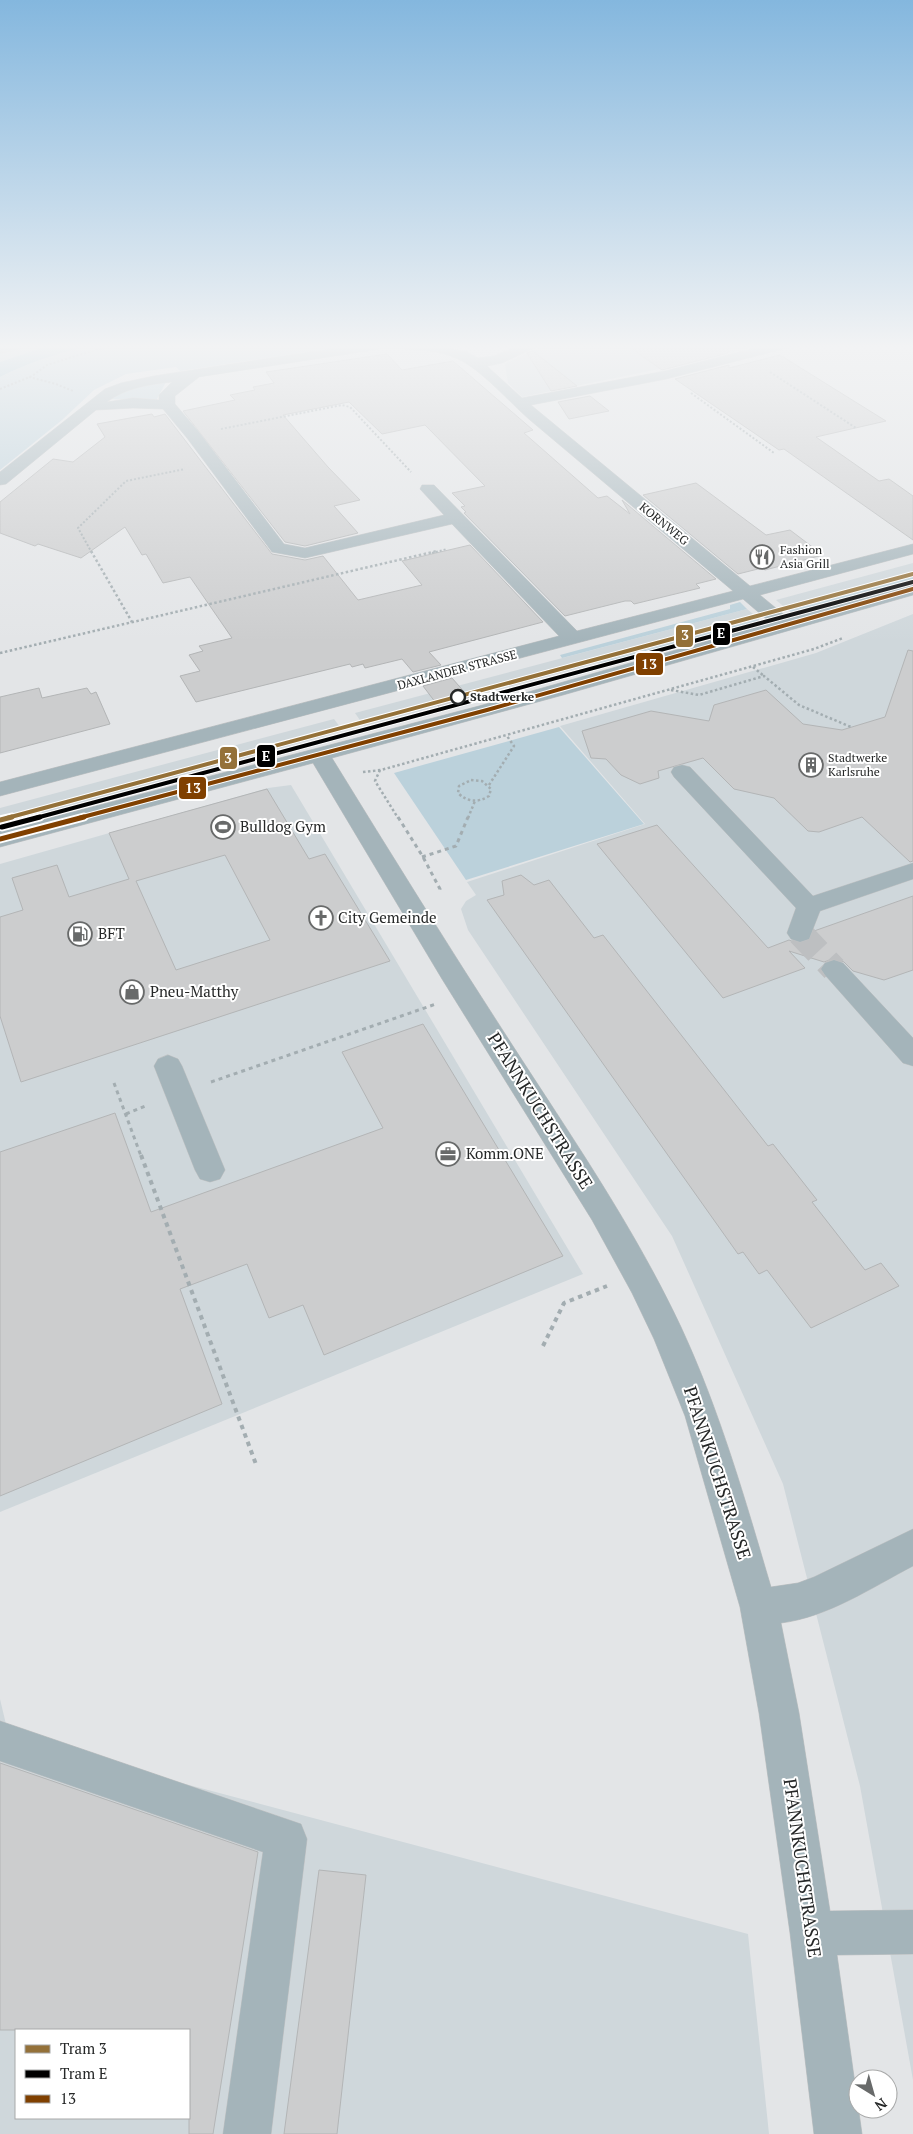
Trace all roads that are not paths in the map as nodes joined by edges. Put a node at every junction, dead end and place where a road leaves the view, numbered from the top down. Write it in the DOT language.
graph roads {
  1 [pos="46,444"];
  2 [pos="200,444"];
  3 [pos="568,444"];
  4 [pos="0,480"];
  5 [pos="428,489"];
  6 [pos="455,518"];
  7 [pos="913,549"];
  8 [pos="913,589"];
  9 [pos="748,593"];
  10 [pos="784,624"];
  11 [pos="573,639"];
  12 [pos="319,755"];
  13 [pos="682,772"];
  14 [pos="0,789"];
  15 [pos="0,839"];
  16 [pos="913,871"];
  17 [pos="809,906"];
  18 [pos="800,932"];
  19 [pos="834,969"];
  20 [pos="913,1056"];
  21 [pos="168,1066"];
  22 [pos="210,1170"];
  23 [pos="913,1547"];
  24 [pos="759,1607"];
  25 [pos="0,1741"];
  26 [pos="913,1932"];
  27 [pos="812,1933"];
  28 [pos="246,2134"];
  29 [pos="838,2134"];
  1 -- 4 [label="street, KORNWEG"];
  2 -- 6 [label="street"];
  3 -- 9 [label="street, KORNWEG"];
  5 -- 6 [label="street"];
  6 -- 11 [label="street"];
  7 -- 9 [label="street, DAXLANDER STRASSE"];
  8 -- 10 [label="street"];
  9 -- 10 [label="street, KORNWEG"];
  9 -- 11 [label="street, DAXLANDER STRASSE"];
  10 -- 12 [label="street"];
  11 -- 14 [label="street, DAXLANDER STRASSE"];
  12 -- 15 [label="street"];
  12 -- 24 [label="street, PFANNKUCHSTRASSE"];
  13 -- 17 [label="street"];
  16 -- 17 [label="street"];
  17 -- 18 [label="street"];
  19 -- 20 [label="street"];
  21 -- 22 [label="street"];
  23 -- 24 [label="street"];
  24 -- 27 [label="street, PFANNKUCHSTRASSE"];
  25 -- 28 [label="street"];
  26 -- 27 [label="street"];
  27 -- 29 [label="street, PFANNKUCHSTRASSE"];
}
